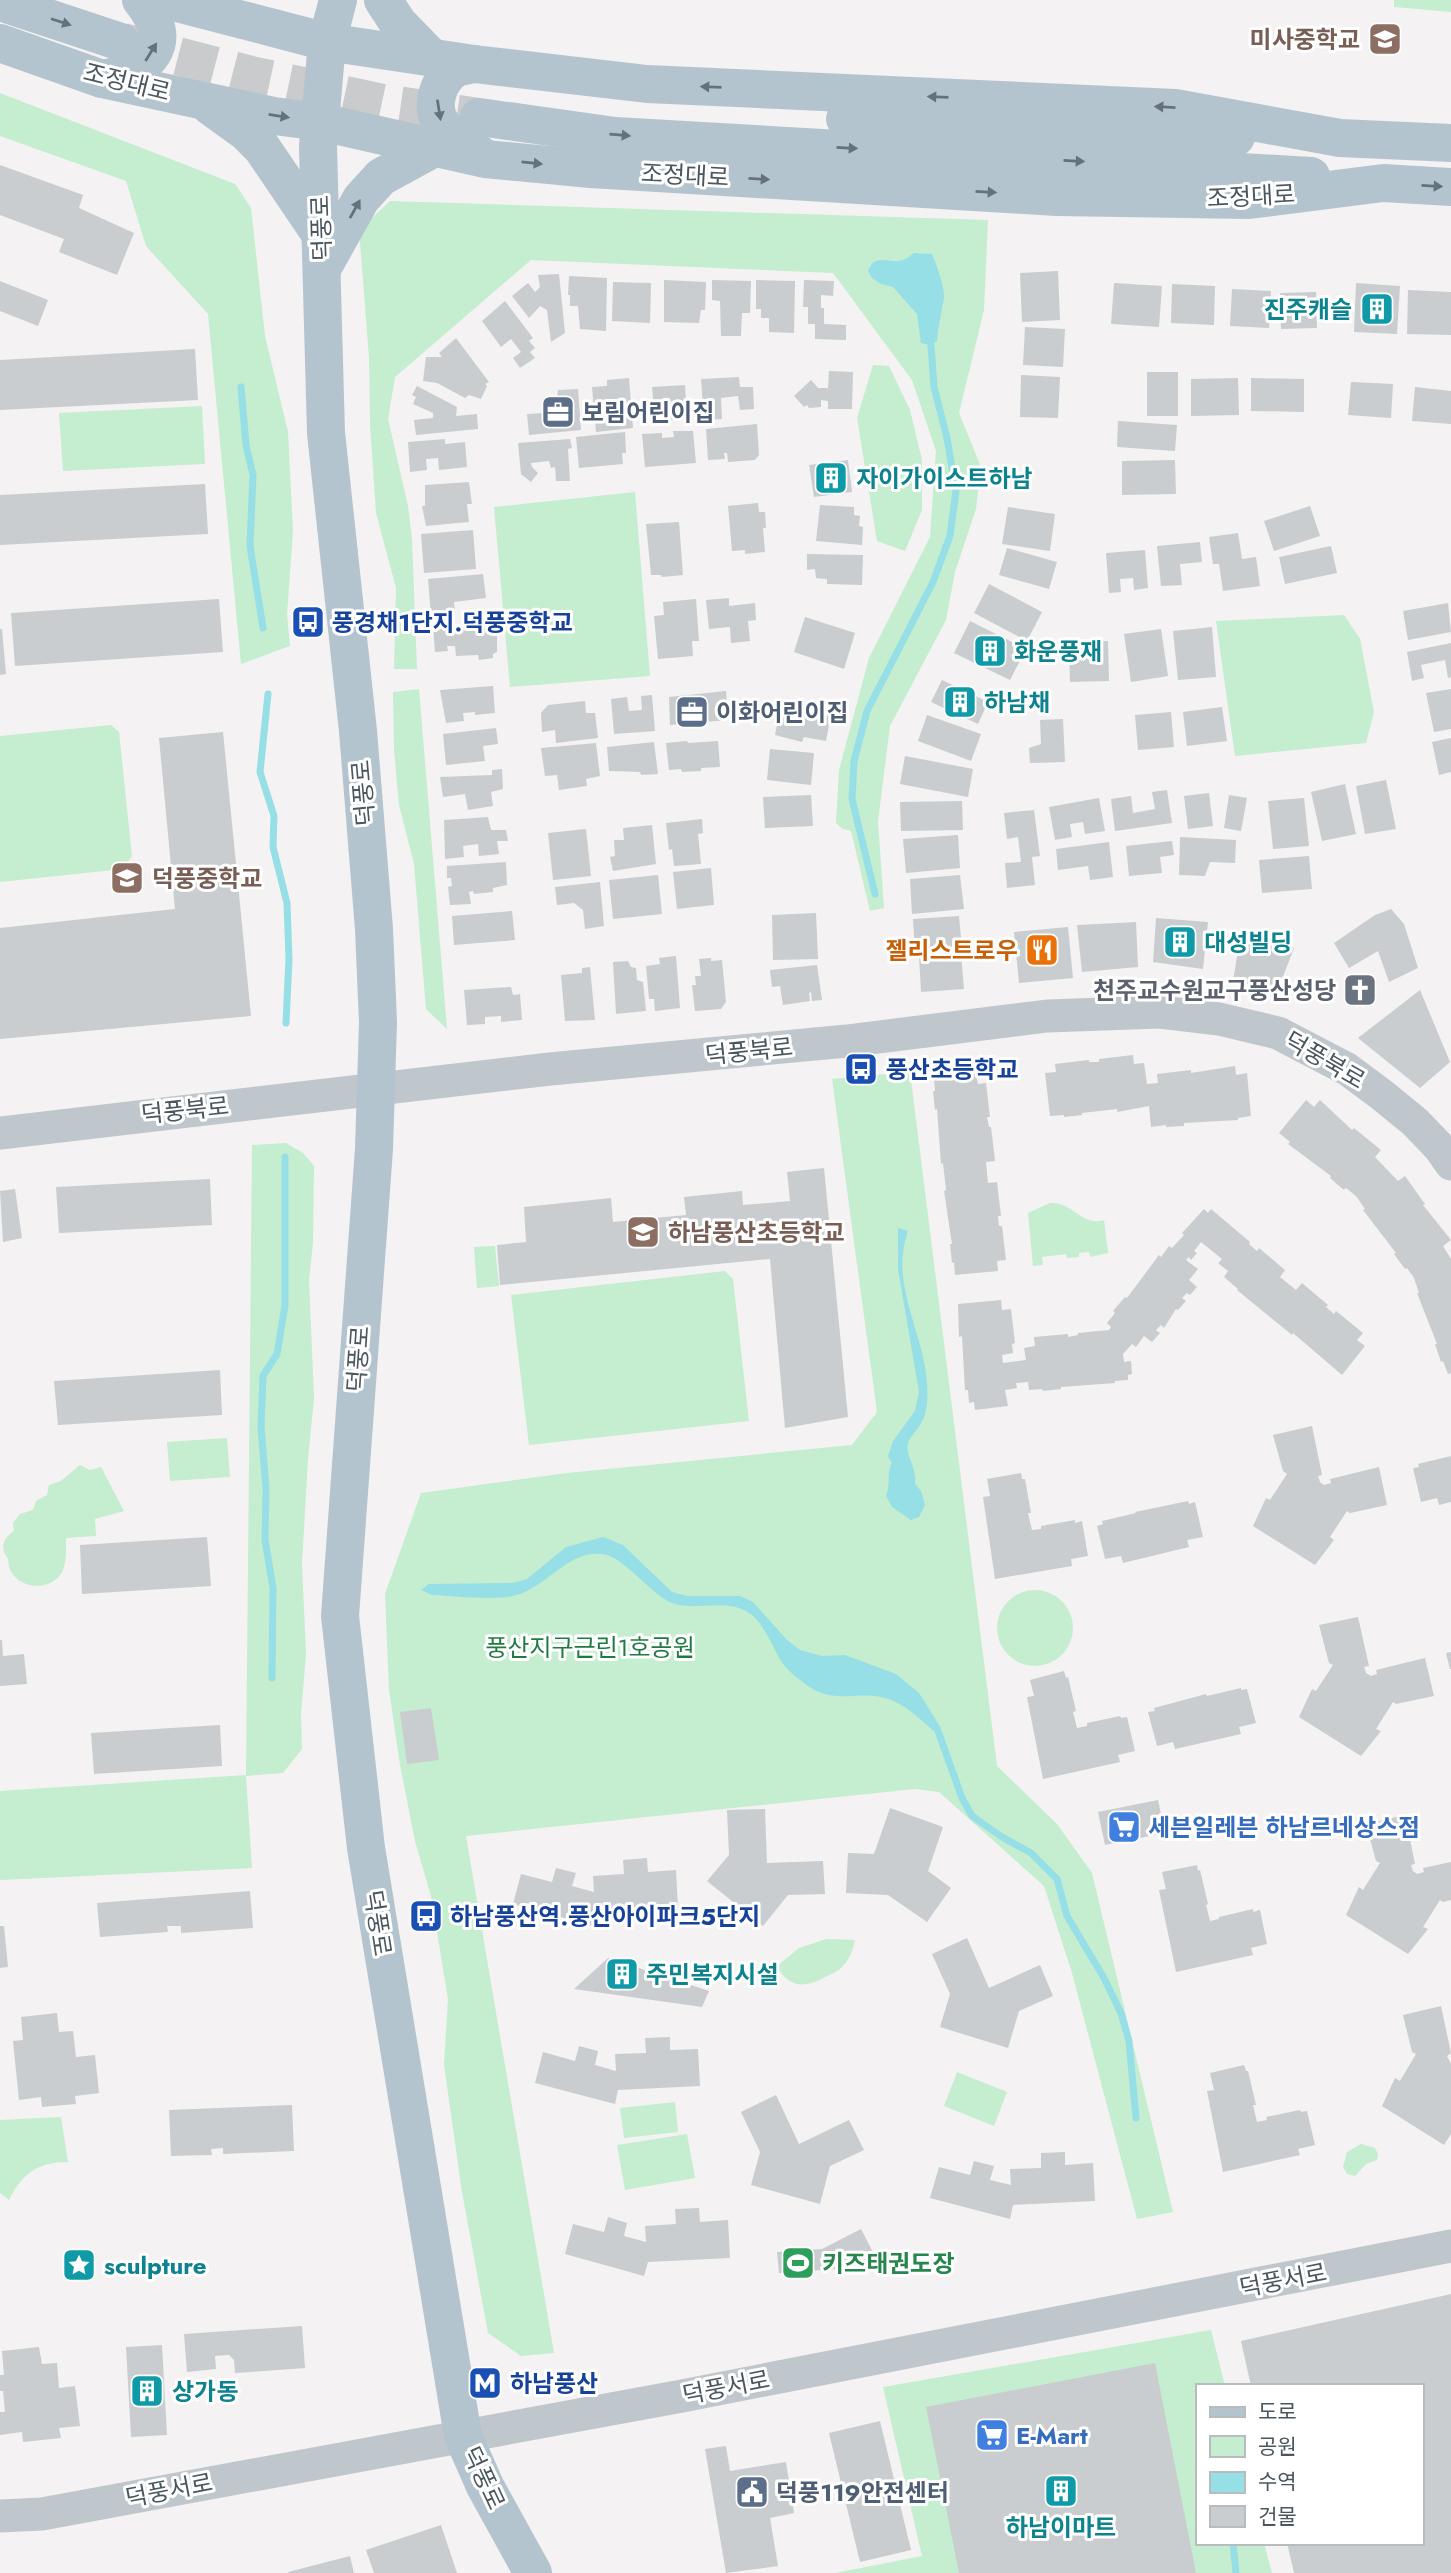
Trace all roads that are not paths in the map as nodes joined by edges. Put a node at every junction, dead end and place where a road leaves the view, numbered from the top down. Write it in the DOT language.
graph roads {
  1 [pos="74,0"];
  2 [pos="166,0"];
  3 [pos="276,0"];
  4 [pos="338,0"];
  5 [pos="383,0"];
  6 [pos="0,2"];
  7 [pos="239,19"];
  8 [pos="130,20"];
  9 [pos="327,42"];
  10 [pos="0,43"];
  11 [pos="432,58"];
  12 [pos="102,79"];
  13 [pos="480,91"];
  14 [pos="202,100"];
  15 [pos="321,122"];
  16 [pos="1451,143"];
  17 [pos="436,147"];
  18 [pos="485,159"];
  19 [pos="1383,183"];
  20 [pos="1451,187"];
  21 [pos="321,252"];
  22 [pos="377,1088"];
  23 [pos="0,1133"];
  24 [pos="1451,1164"];
  25 [pos="1451,2246"];
  26 [pos="463,2435"];
  27 [pos="0,2516"];
  28 [pos="533,2573"];
  1 -- 8 [label="main road"];
  2 -- 7 [label="main road, 조정대로"];
  3 -- 7 [label="main road"];
  4 -- 9 [label="main road, 덕풍로"];
  5 -- 11 [label="main road"];
  6 -- 8 [label="main road, 조정대로, one-way"];
  7 -- 9 [label="main road, 조정대로"];
  12 -- 8 [label="main road, one-way"];
  9 -- 11 [label="main road, 조정대로"];
  9 -- 15 [label="main road, 덕풍로"];
  10 -- 12 [label="main road, 조정대로"];
  11 -- 13 [label="main road, 조정대로"];
  12 -- 14 [label="main road, 조정대로"];
  16 -- 13 [label="main road, 조정대로, one-way"];
  13 -- 18 [label="main road, one-way"];
  13 -- 19 [label="main road, 조정대로, one-way"];
  14 -- 15 [label="main road, 조정대로, one-way"];
  14 -- 21 [label="main road"];
  15 -- 17 [label="main road, 조정대로"];
  15 -- 21 [label="main road, 덕풍로"];
  17 -- 18 [label="main road, 조정대로"];
  21 -- 17 [label="main road, one-way"];
  18 -- 19 [label="main road, 조정대로, one-way"];
  19 -- 20 [label="main road, 조정대로, one-way"];
  21 -- 22 [label="main road, 덕풍로"];
  22 -- 23 [label="street, 덕풍북로"];
  22 -- 24 [label="street, 덕풍북로"];
  22 -- 26 [label="main road, 덕풍로"];
  25 -- 26 [label="street, 덕풍서로"];
  26 -- 27 [label="street, 덕풍서로"];
  26 -- 28 [label="main road, 덕풍로"];
}
